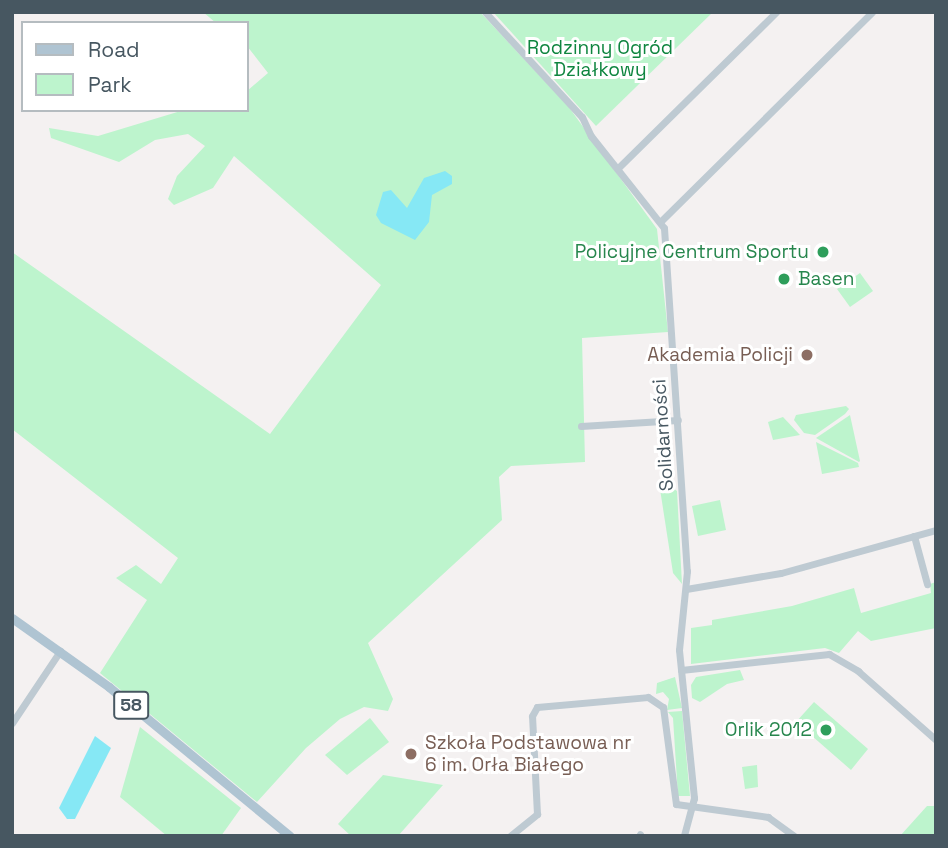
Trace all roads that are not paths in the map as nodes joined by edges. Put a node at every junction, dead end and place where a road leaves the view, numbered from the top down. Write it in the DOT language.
graph roads {
  1 [pos="485,12"];
  2 [pos="776,12"];
  3 [pos="872,12"];
  4 [pos="618,168"];
  5 [pos="661,221"];
  6 [pos="678,420"];
  7 [pos="581,426"];
  8 [pos="936,530"];
  9 [pos="914,536"];
  10 [pos="927,584"];
  11 [pos="686,589"];
  12 [pos="12,618"];
  13 [pos="60,651"];
  14 [pos="681,670"];
  15 [pos="12,723"];
  16 [pos="936,740"];
  17 [pos="692,806"];
  18 [pos="290,836"];
  19 [pos="510,836"];
  20 [pos="684,836"];
  21 [pos="794,836"];
  1 -- 4 [label="street"];
  2 -- 4 [label="street"];
  3 -- 5 [label="street"];
  4 -- 5 [label="street"];
  5 -- 6 [label="street, Solidarności"];
  6 -- 7 [label="street"];
  6 -- 11 [label="street, Solidarności"];
  8 -- 9 [label="street"];
  9 -- 10 [label="street"];
  9 -- 11 [label="street"];
  11 -- 14 [label="street, Solidarności"];
  12 -- 13 [label="main road, 58"];
  13 -- 15 [label="street"];
  13 -- 18 [label="main road, 58"];
  14 -- 16 [label="street"];
  14 -- 17 [label="street, Solidarności"];
  17 -- 19 [label="street"];
  17 -- 20 [label="street, Solidarności"];
  17 -- 21 [label="street"];
}
